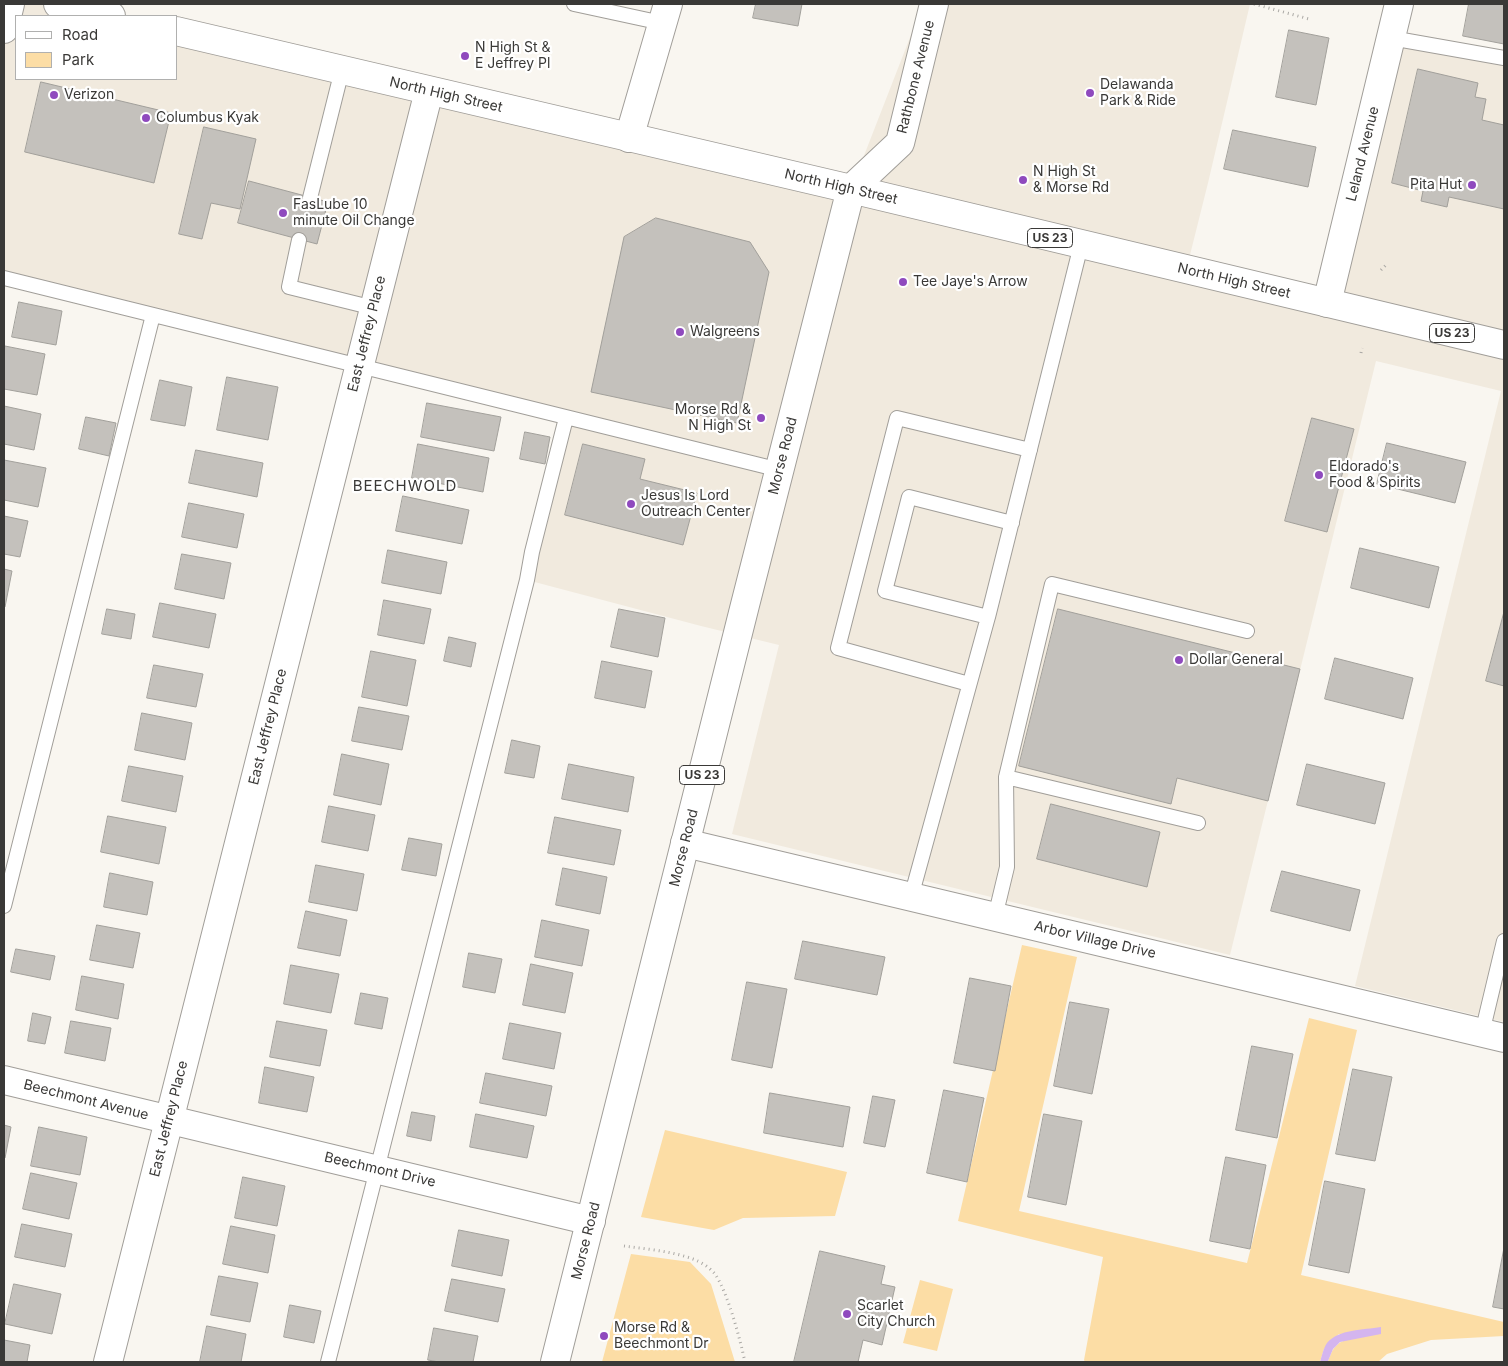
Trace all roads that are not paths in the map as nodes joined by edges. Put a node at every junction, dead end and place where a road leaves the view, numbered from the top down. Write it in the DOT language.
graph roads {
  1 [pos="10,4"];
  2 [pos="58,4"];
  3 [pos="574,4"];
  4 [pos="934,4"];
  5 [pos="1399,4"];
  6 [pos="665,14"];
  7 [pos="108,15"];
  8 [pos="4,29"];
  9 [pos="178,32"];
  10 [pos="1391,38"];
  11 [pos="1504,58"];
  12 [pos="342,70"];
  13 [pos="429,91"];
  14 [pos="629,138"];
  15 [pos="851,189"];
  16 [pos="310,198"];
  17 [pos="299,240"];
  18 [pos="1081,245"];
  19 [pos="4,278"];
  20 [pos="1327,303"];
  21 [pos="374,308"];
  22 [pos="154,315"];
  23 [pos="1504,345"];
  24 [pos="359,366"];
  25 [pos="566,418"];
  26 [pos="1030,450"];
  27 [pos="780,470"];
  28 [pos="1012,523"];
  29 [pos="988,617"];
  30 [pos="1247,631"];
  31 [pos="969,684"];
  32 [pos="1006,777"];
  33 [pos="1198,823"];
  34 [pos="685,843"];
  35 [pos="911,897"];
  36 [pos="4,906"];
  37 [pos="996,917"];
  38 [pos="1504,941"];
  39 [pos="1493,1035"];
  40 [pos="4,1080"];
  41 [pos="169,1120"];
  42 [pos="377,1169"];
  43 [pos="591,1221"];
  44 [pos="108,1362"];
  45 [pos="328,1362"];
  46 [pos="555,1362"];
  1 -- 8 [label="street"];
  2 -- 7 [label="street"];
  3 -- 6 [label="lane"];
  4 -- 15 [label="street, Rathbone Avenue"];
  5 -- 10 [label="street, Leland Avenue"];
  6 -- 14 [label="street"];
  9 -- 12 [label="street, North High Street"];
  10 -- 11 [label="lane"];
  10 -- 20 [label="street, Leland Avenue"];
  12 -- 13 [label="street, North High Street"];
  12 -- 16 [label="lane"];
  13 -- 14 [label="street, North High Street"];
  13 -- 21 [label="street, East Jeffrey Place"];
  14 -- 15 [label="street, North High Street"];
  15 -- 18 [label="street, North High Street / US 23"];
  15 -- 27 [label="street, Morse Road / US 23"];
  17 -- 21 [label="lane"];
  18 -- 20 [label="street, North High Street / US 23"];
  18 -- 26 [label="lane"];
  19 -- 22 [label="lane"];
  20 -- 23 [label="street, North High Street / US 23"];
  21 -- 24 [label="street, East Jeffrey Place"];
  22 -- 24 [label="lane"];
  22 -- 36 [label="lane"];
  24 -- 25 [label="lane"];
  24 -- 41 [label="street, East Jeffrey Place"];
  25 -- 27 [label="lane"];
  25 -- 42 [label="lane"];
  26 -- 28 [label="lane"];
  26 -- 31 [label="lane"];
  27 -- 34 [label="street, Morse Road / US 23"];
  28 -- 29 [label="lane"];
  28 -- 29 [label="lane"];
  29 -- 31 [label="lane"];
  30 -- 32 [label="lane"];
  31 -- 35 [label="lane"];
  32 -- 33 [label="lane"];
  32 -- 37 [label="lane"];
  34 -- 35 [label="street, Arbor Village Drive"];
  34 -- 43 [label="street, Morse Road / US 23"];
  35 -- 37 [label="street, Arbor Village Drive"];
  37 -- 39 [label="street, Arbor Village Drive"];
  38 -- 39 [label="lane"];
  40 -- 41 [label="street, Beechmont Avenue"];
  41 -- 42 [label="street, Beechmont Drive"];
  41 -- 44 [label="street, East Jeffrey Place"];
  42 -- 43 [label="street, Beechmont Drive"];
  42 -- 45 [label="lane"];
  43 -- 46 [label="street, Morse Road / US 23"];
}
